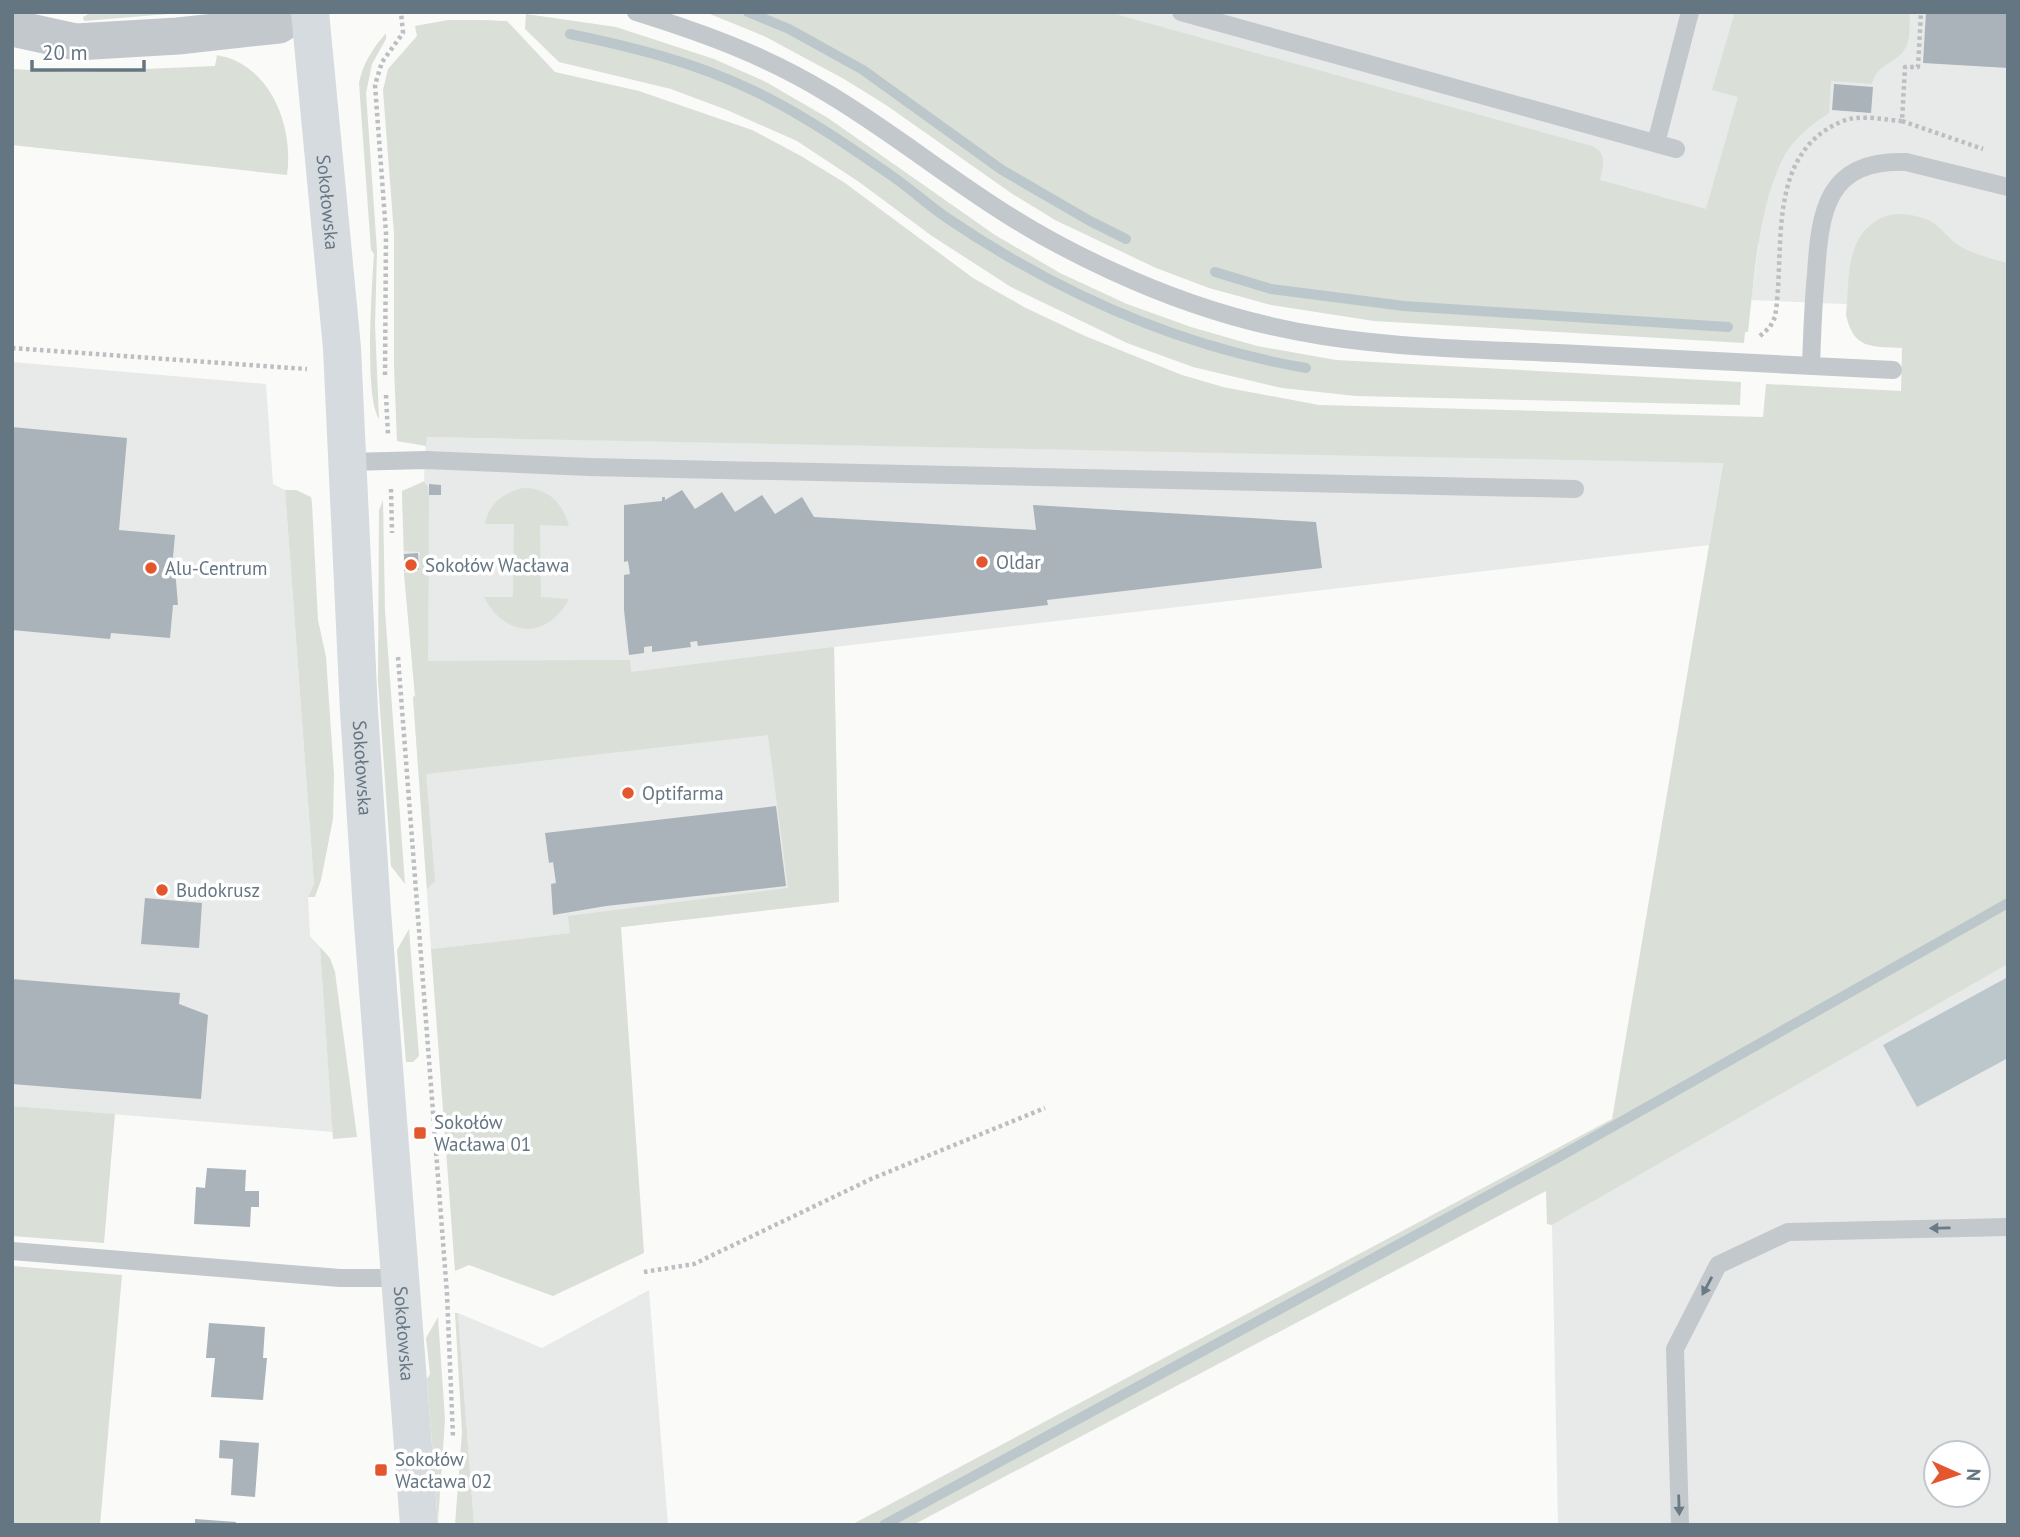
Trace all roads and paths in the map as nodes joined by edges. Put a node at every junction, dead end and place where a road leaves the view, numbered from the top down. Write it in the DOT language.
graph roads {
  1 [pos="49,12"];
  2 [pos="299,12"];
  3 [pos="310,12"];
  4 [pos="401,12"];
  5 [pos="636,12"];
  6 [pos="1181,12"];
  7 [pos="1690,12"];
  8 [pos="1921,12"];
  9 [pos="12,27"];
  10 [pos="1856,119"];
  11 [pos="1902,121"];
  12 [pos="1656,143"];
  13 [pos="1676,149"];
  14 [pos="1990,152"];
  15 [pos="2008,187"];
  16 [pos="12,348"];
  17 [pos="342,365"];
  18 [pos="1811,366"];
  19 [pos="1893,370"];
  20 [pos="389,461"];
  21 [pos="348,462"];
  22 [pos="1574,489"];
  23 [pos="391,541"];
  24 [pos="397,652"];
  25 [pos="1045,1108"];
  26 [pos="2008,1227"];
  27 [pos="12,1251"];
  28 [pos="644,1272"];
  29 [pos="400,1278"];
  30 [pos="452,1449"];
  31 [pos="419,1525"];
  32 [pos="1680,1525"];
  1 -- 9 [label="street"];
  2 -- 9 [label="street"];
  3 -- 17 [label="street, Sokołowska"];
  4 -- 20 [label="path"];
  5 -- 18 [label="lane"];
  6 -- 12 [label="lane"];
  7 -- 12 [label="lane"];
  8 -- 11 [label="path"];
  10 -- 11 [label="path"];
  11 -- 14 [label="path"];
  12 -- 13 [label="lane"];
  15 -- 18 [label="lane"];
  16 -- 17 [label="path"];
  17 -- 21 [label="street, Sokołowska"];
  18 -- 19 [label="lane"];
  20 -- 21 [label="lane"];
  20 -- 22 [label="lane"];
  20 -- 23 [label="path"];
  21 -- 29 [label="street, Sokołowska"];
  24 -- 30 [label="path"];
  25 -- 28 [label="path"];
  26 -- 32 [label="lane, one-way"];
  27 -- 29 [label="lane"];
  29 -- 31 [label="street, Sokołowska"];
}
